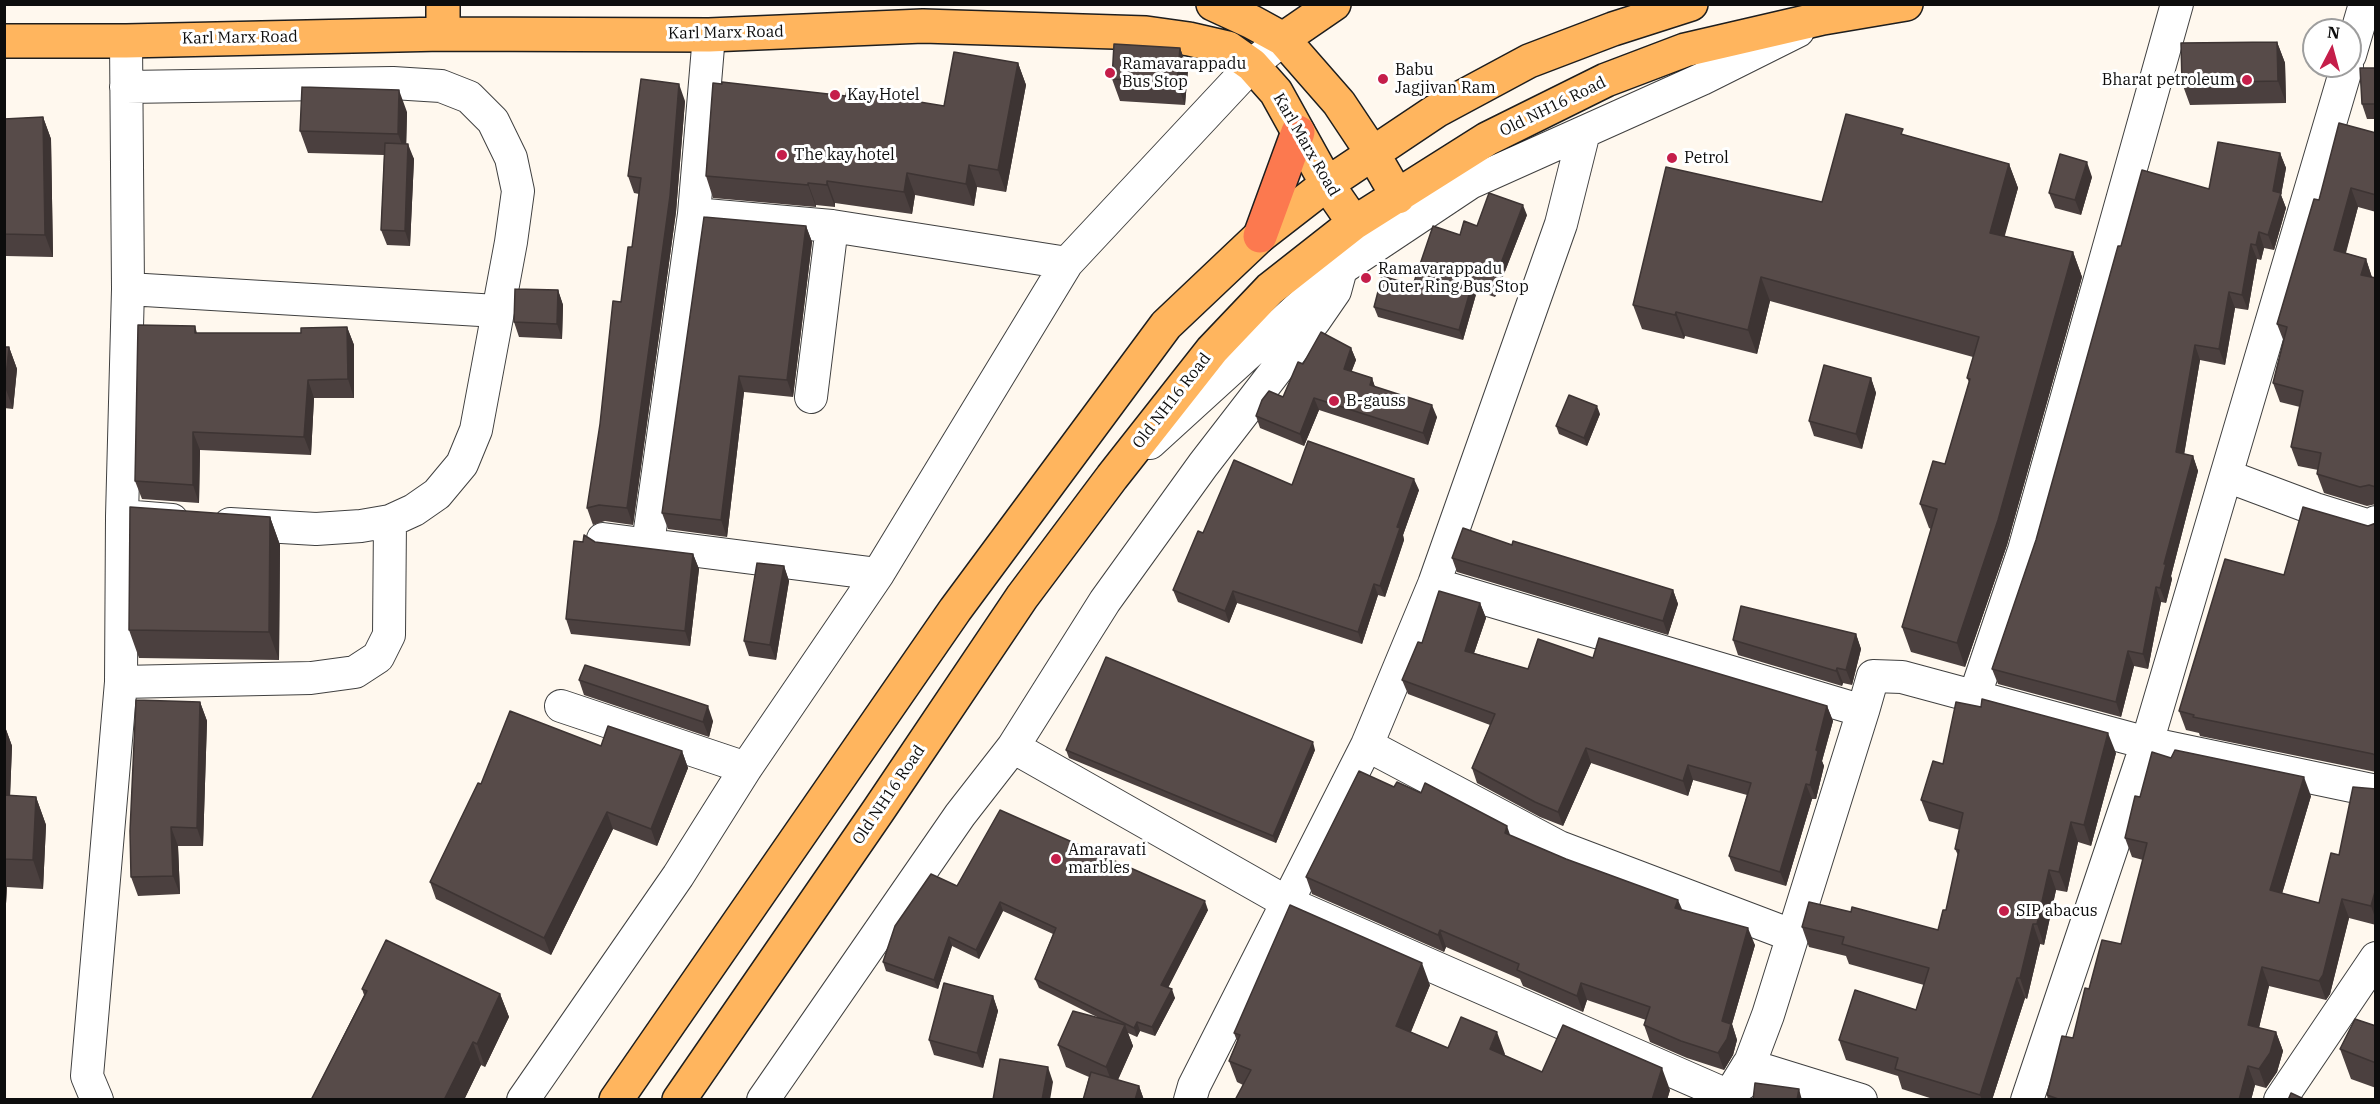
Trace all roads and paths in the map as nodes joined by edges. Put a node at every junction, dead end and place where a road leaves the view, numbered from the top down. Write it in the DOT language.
graph roads {
  1 [pos="1213,4"];
  2 [pos="1335,4"];
  3 [pos="1691,4"];
  4 [pos="1906,4"];
  5 [pos="2177,4"];
  6 [pos="1823,18"];
  7 [pos="443,19"];
  8 [pos="709,35"];
  9 [pos="1282,39"];
  10 [pos="4,41"];
  11 [pos="126,41"];
  12 [pos="1252,65"];
  13 [pos="2343,78"];
  14 [pos="126,87"];
  15 [pos="1299,132"];
  16 [pos="1584,132"];
  17 [pos="1373,154"];
  18 [pos="1327,184"];
  19 [pos="1398,197"];
  20 [pos="694,214"];
  21 [pos="1354,223"];
  22 [pos="832,226"];
  23 [pos="1260,236"];
  24 [pos="1067,263"];
  25 [pos="1341,269"];
  26 [pos="128,289"];
  27 [pos="497,311"];
  28 [pos="811,396"];
  29 [pos="2227,476"];
  30 [pos="1112,477"];
  31 [pos="122,516"];
  32 [pos="390,521"];
  33 [pos="2376,522"];
  34 [pos="603,538"];
  35 [pos="648,544"];
  36 [pos="878,574"];
  37 [pos="1434,584"];
  38 [pos="121,682"];
  39 [pos="1974,698"];
  40 [pos="561,706"];
  41 [pos="1863,711"];
  42 [pos="2147,743"];
  43 [pos="1367,745"];
  44 [pos="1013,747"];
  45 [pos="746,768"];
  46 [pos="2376,792"];
  47 [pos="1288,903"];
  48 [pos="1791,935"];
  49 [pos="2371,976"];
  50 [pos="1748,1065"];
  51 [pos="97,1100"];
  52 [pos="524,1100"];
  53 [pos="616,1100"];
  54 [pos="678,1100"];
  55 [pos="763,1100"];
  56 [pos="1190,1100"];
  57 [pos="1737,1100"];
  58 [pos="1862,1100"];
  59 [pos="2026,1100"];
  60 [pos="2280,1100"];
  1 -- 9 [label="main road"];
  2 -- 9 [label="main road"];
  3 -- 17 [label="main road"];
  4 -- 6 [label="main road, Old NH16 Road"];
  5 -- 39 [label="street"];
  6 -- 16 [label="street"];
  6 -- 19 [label="main road, Old NH16 Road"];
  7 -- 8 [label="main road, Karl Marx Road"];
  7 -- 11 [label="main road, Karl Marx Road"];
  8 -- 12 [label="main road, Karl Marx Road"];
  8 -- 20 [label="street"];
  9 -- 12 [label="street"];
  9 -- 17 [label="main road"];
  10 -- 11 [label="main road, Karl Marx Road"];
  11 -- 14 [label="street"];
  12 -- 15 [label="main road, Karl Marx Road"];
  12 -- 24 [label="street"];
  13 -- 29 [label="street"];
  14 -- 26 [label="street"];
  14 -- 27 [label="street"];
  15 -- 18 [label="main road, Karl Marx Road"];
  15 -- 23 [label="highway"];
  16 -- 25 [label="street"];
  16 -- 37 [label="street"];
  17 -- 18 [label="main road"];
  17 -- 19 [label="main road"];
  18 -- 21 [label="main road, Karl Marx Road"];
  18 -- 23 [label="main road"];
  19 -- 21 [label="main road, Old NH16 Road"];
  20 -- 22 [label="street"];
  20 -- 35 [label="street"];
  21 -- 30 [label="main road, Old NH16 Road"];
  22 -- 24 [label="street"];
  22 -- 28 [label="street"];
  23 -- 53 [label="main road"];
  24 -- 36 [label="street"];
  25 -- 30 [label="street"];
  25 -- 44 [label="street"];
  26 -- 27 [label="street"];
  26 -- 31 [label="street"];
  27 -- 32 [label="street"];
  29 -- 33 [label="street"];
  29 -- 42 [label="street"];
  30 -- 54 [label="main road, Old NH16 Road"];
  31 -- 32 [label="street"];
  31 -- 38 [label="street"];
  32 -- 38 [label="street"];
  34 -- 35 [label="street"];
  35 -- 36 [label="street"];
  36 -- 45 [label="street"];
  37 -- 41 [label="street"];
  37 -- 43 [label="street"];
  38 -- 51 [label="street"];
  39 -- 41 [label="street"];
  39 -- 42 [label="street"];
  40 -- 45 [label="street"];
  41 -- 48 [label="street"];
  42 -- 46 [label="street"];
  42 -- 59 [label="street"];
  43 -- 47 [label="street"];
  43 -- 48 [label="street"];
  44 -- 47 [label="street"];
  44 -- 55 [label="street"];
  45 -- 52 [label="street"];
  47 -- 50 [label="street"];
  47 -- 56 [label="street"];
  48 -- 50 [label="street"];
  49 -- 60 [label="street"];
  50 -- 57 [label="street"];
  50 -- 58 [label="street"];
}
